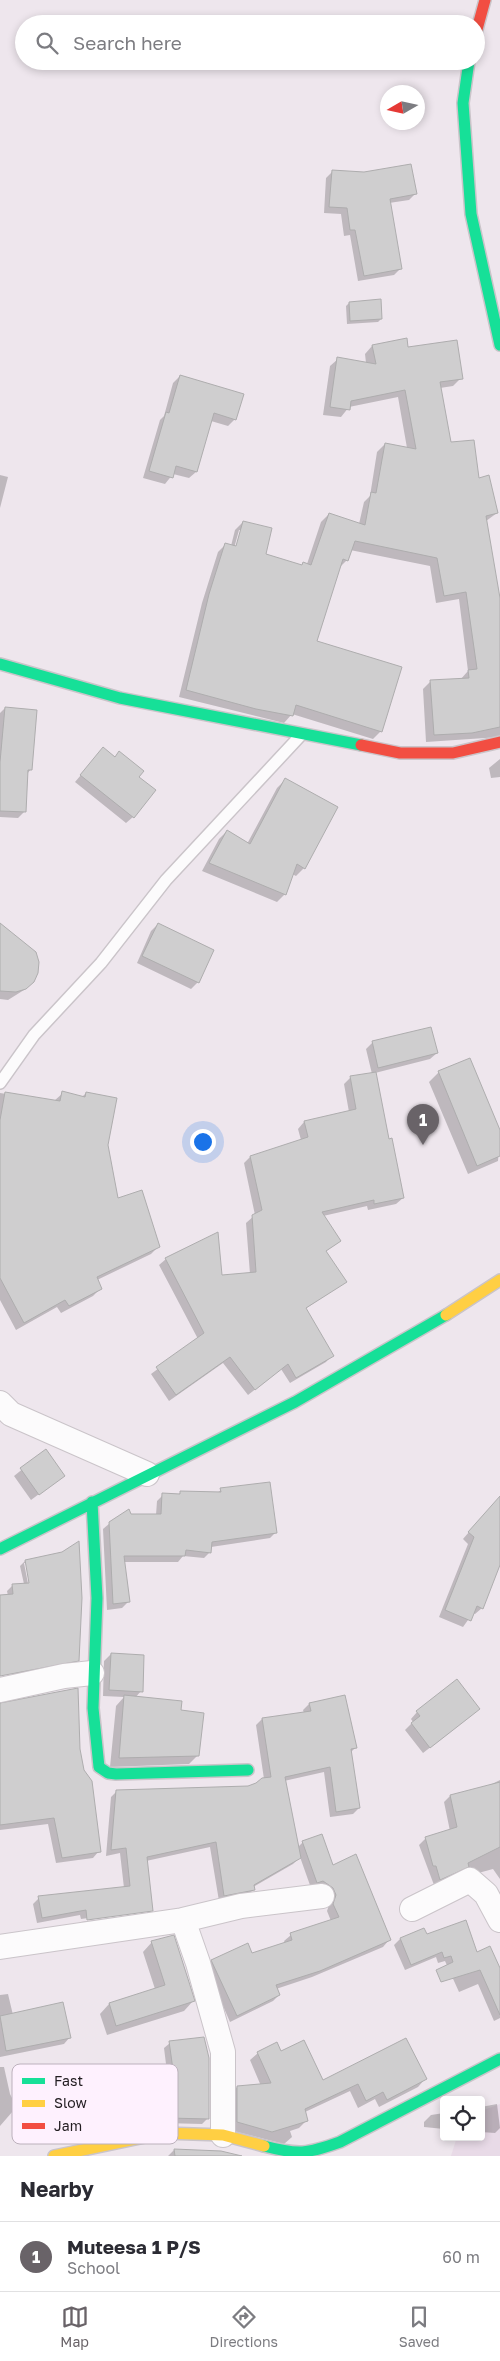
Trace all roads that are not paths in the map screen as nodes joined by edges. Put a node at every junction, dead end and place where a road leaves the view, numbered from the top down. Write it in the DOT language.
graph roads {
  1 [pos="485,0"];
  2 [pos="481,15"];
  3 [pos="468,70"];
  4 [pos="500,345"];
  5 [pos="0,664"];
  6 [pos="302,734"];
  7 [pos="500,742"];
  8 [pos="0,1083"];
  9 [pos="500,1280"];
  10 [pos="0,1403"];
  11 [pos="147,1474"];
  12 [pos="92,1502"];
  13 [pos="0,1549"];
  14 [pos="92,1672"];
  15 [pos="0,1690"];
  16 [pos="248,1770"];
  17 [pos="322,1896"];
  18 [pos="412,1909"];
  19 [pos="182,1920"];
  20 [pos="500,1920"];
  21 [pos="0,1947"];
  22 [pos="500,2059"];
  23 [pos="178,2133"];
  24 [pos="224,2135"];
  25 [pos="109,2144"];
  26 [pos="54,2156"];
  1 -- 2 [label="street"];
  3 -- 4 [label="street"];
  5 -- 6 [label="street"];
  6 -- 7 [label="street"];
  6 -- 8 [label="lane"];
  9 -- 11 [label="street"];
  10 -- 11 [label="street"];
  11 -- 12 [label="street"];
  12 -- 13 [label="street"];
  12 -- 14 [label="street"];
  14 -- 15 [label="street"];
  14 -- 16 [label="street"];
  17 -- 19 [label="street"];
  18 -- 20 [label="street"];
  19 -- 21 [label="street"];
  19 -- 24 [label="street"];
  22 -- 24 [label="street"];
  23 -- 24 [label="street"];
  25 -- 26 [label="street"];
}
